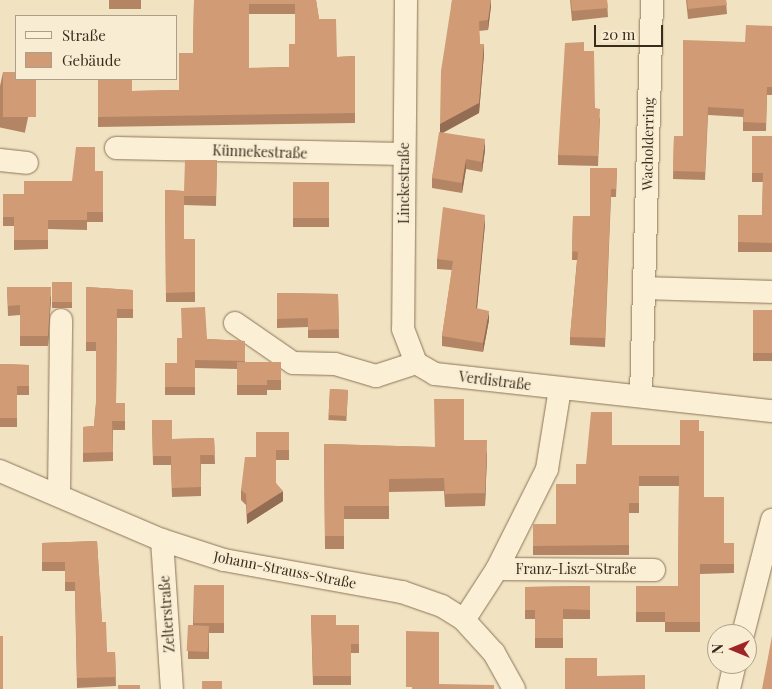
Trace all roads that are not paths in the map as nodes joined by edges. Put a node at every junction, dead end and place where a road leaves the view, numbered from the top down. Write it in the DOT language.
graph roads {
  1 [pos="406,0"];
  2 [pos="652,0"];
  3 [pos="116,148"];
  4 [pos="404,154"];
  5 [pos="0,160"];
  6 [pos="27,162"];
  7 [pos="645,288"];
  8 [pos="772,292"];
  9 [pos="61,320"];
  10 [pos="236,323"];
  11 [pos="416,364"];
  12 [pos="560,390"];
  13 [pos="642,396"];
  14 [pos="772,411"];
  15 [pos="0,471"];
  16 [pos="59,495"];
  17 [pos="772,520"];
  18 [pos="162,540"];
  19 [pos="497,569"];
  20 [pos="654,570"];
  21 [pos="464,620"];
  22 [pos="746,624"];
  23 [pos="733,674"];
  24 [pos="172,689"];
  25 [pos="514,689"];
  26 [pos="729,689"];
  1 -- 4 [label="street, Linckestraße"];
  2 -- 7 [label="street, Wacholderring"];
  3 -- 4 [label="street, Künnekestraße"];
  4 -- 11 [label="street, Linckestraße"];
  5 -- 6 [label="street"];
  7 -- 8 [label="street"];
  7 -- 13 [label="street, Wacholderring"];
  9 -- 16 [label="street"];
  10 -- 11 [label="street"];
  11 -- 12 [label="street, Verdistraße"];
  12 -- 13 [label="street, Verdistraße"];
  12 -- 19 [label="street, Franz-Liszt-Straße"];
  13 -- 14 [label="street, Verdistraße"];
  15 -- 16 [label="street, Johann-Strauss-Straße"];
  16 -- 18 [label="street, Johann-Strauss-Straße"];
  17 -- 22 [label="street"];
  18 -- 21 [label="street, Johann-Strauss-Straße"];
  18 -- 24 [label="street, Zelterstraße"];
  19 -- 20 [label="street, Franz-Liszt-Straße"];
  19 -- 21 [label="street, Franz-Liszt-Straße"];
  21 -- 25 [label="street, Johann-Strauss-Straße"];
  23 -- 26 [label="street"];
}
